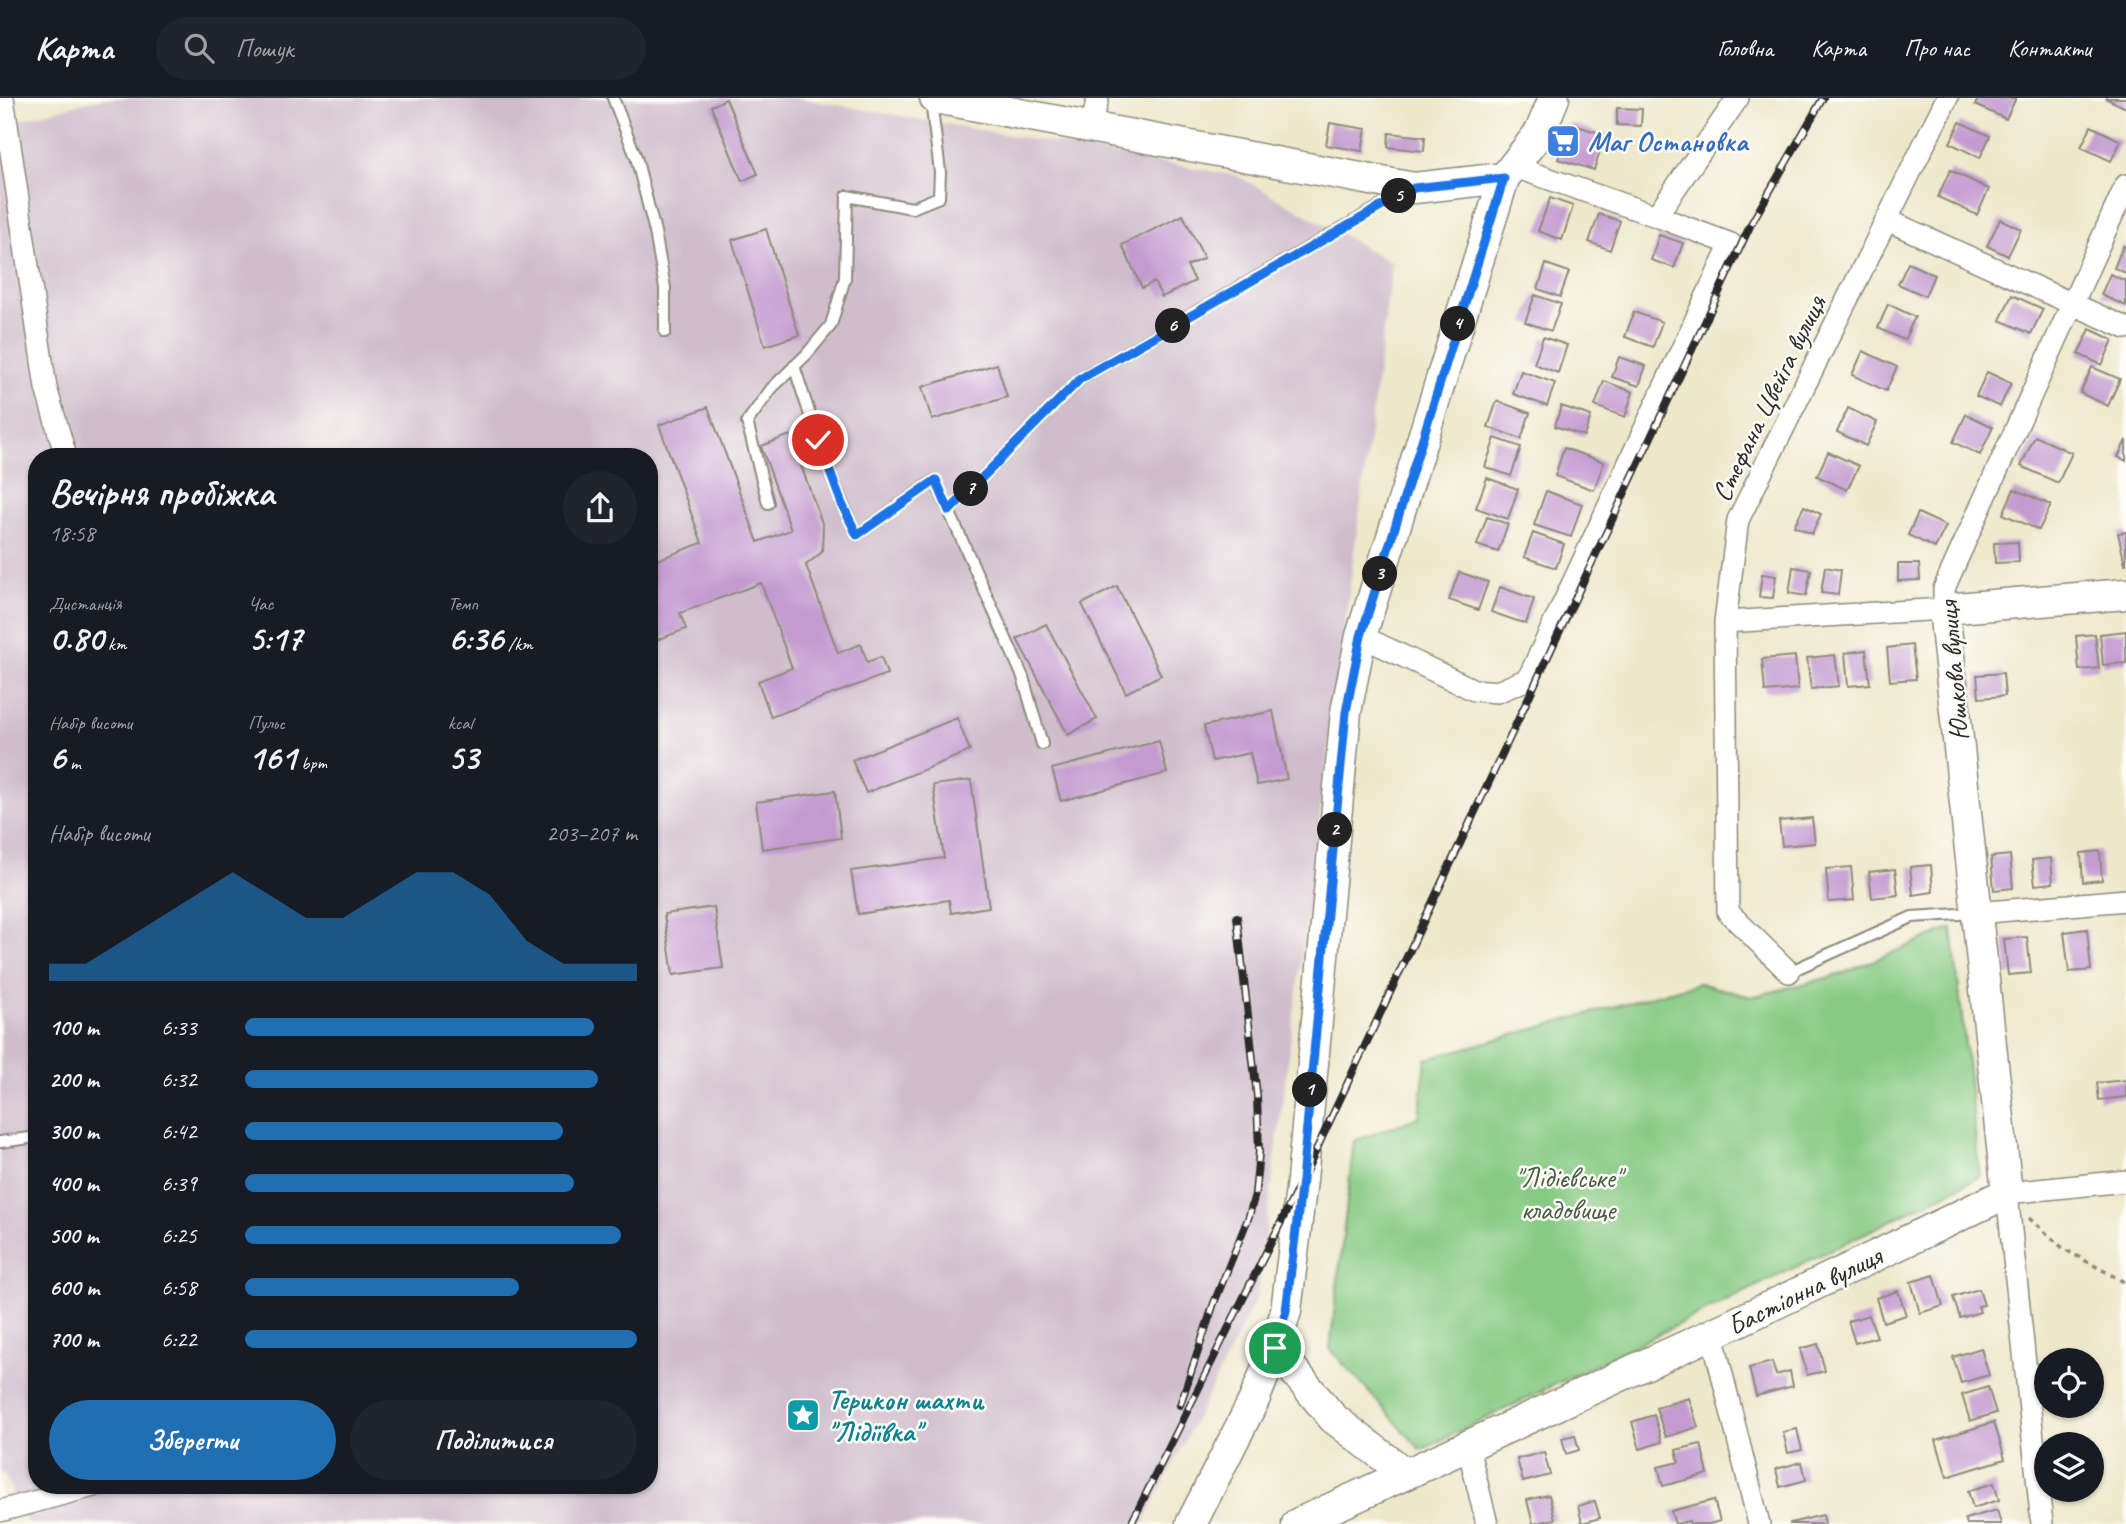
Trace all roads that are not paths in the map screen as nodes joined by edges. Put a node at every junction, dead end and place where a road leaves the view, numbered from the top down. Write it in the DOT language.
graph roads {
  1 [pos="3,98"];
  2 [pos="612,98"];
  3 [pos="933,98"];
  4 [pos="1098,98"];
  5 [pos="1554,98"];
  6 [pos="1738,98"];
  7 [pos="1947,98"];
  8 [pos="1091,127"];
  9 [pos="1508,172"];
  10 [pos="2126,185"];
  11 [pos="1414,188"];
  12 [pos="1656,216"];
  13 [pos="1887,220"];
  14 [pos="2073,303"];
  15 [pos="2126,328"];
  16 [pos="664,332"];
  17 [pos="794,366"];
  18 [pos="63,448"];
  19 [pos="768,503"];
  20 [pos="949,511"];
  21 [pos="2126,594"];
  22 [pos="1944,609"];
  23 [pos="1725,622"];
  24 [pos="1361,636"];
  25 [pos="1042,744"];
  26 [pos="2126,900"];
  27 [pos="1977,913"];
  28 [pos="1789,972"];
  29 [pos="28,1138"];
  30 [pos="0,1142"];
  31 [pos="2126,1181"];
  32 [pos="2007,1193"];
  33 [pos="1712,1334"];
  34 [pos="1275,1348"];
  35 [pos="1468,1447"];
  36 [pos="1406,1474"];
  37 [pos="63,1494"];
  38 [pos="0,1511"];
  39 [pos="1335,1516"];
  40 [pos="1191,1524"];
  41 [pos="1297,1524"];
  42 [pos="1487,1524"];
  43 [pos="1759,1524"];
  44 [pos="2042,1524"];
  1 -- 18 [label="street"];
  2 -- 16 [label="lane"];
  3 -- 8 [label="main road"];
  3 -- 17 [label="lane"];
  4 -- 8 [label="street"];
  5 -- 9 [label="main road"];
  6 -- 12 [label="street"];
  7 -- 13 [label="street, Стефана Цвейга вулиця"];
  8 -- 11 [label="main road"];
  9 -- 11 [label="main road"];
  9 -- 12 [label="street"];
  9 -- 24 [label="main road"];
  10 -- 14 [label="street, Юшкова вулиця"];
  11 -- 20 [label="lane"];
  12 -- 24 [label="street"];
  13 -- 14 [label="street"];
  13 -- 23 [label="street, Стефана Цвейга вулиця"];
  14 -- 15 [label="street"];
  14 -- 22 [label="street, Юшкова вулиця"];
  17 -- 19 [label="lane"];
  17 -- 20 [label="lane"];
  20 -- 25 [label="lane"];
  21 -- 22 [label="main road"];
  22 -- 23 [label="street"];
  22 -- 27 [label="main road, Юшкова вулиця"];
  23 -- 28 [label="street, Стефана Цвейга вулиця"];
  24 -- 34 [label="main road"];
  26 -- 27 [label="street"];
  27 -- 28 [label="lane"];
  27 -- 32 [label="main road, Юшкова вулиця"];
  29 -- 30 [label="lane"];
  31 -- 32 [label="street"];
  32 -- 33 [label="main road, Бастіонна вулиця"];
  32 -- 44 [label="street"];
  33 -- 35 [label="main road, Бастіонна вулиця"];
  33 -- 43 [label="street"];
  34 -- 36 [label="main road"];
  34 -- 40 [label="main road"];
  35 -- 36 [label="main road, Бастіонна вулиця"];
  35 -- 42 [label="street"];
  36 -- 39 [label="main road, Бастіонна вулиця"];
  37 -- 38 [label="street"];
  39 -- 41 [label="main road, Бастіонна вулиця"];
}
